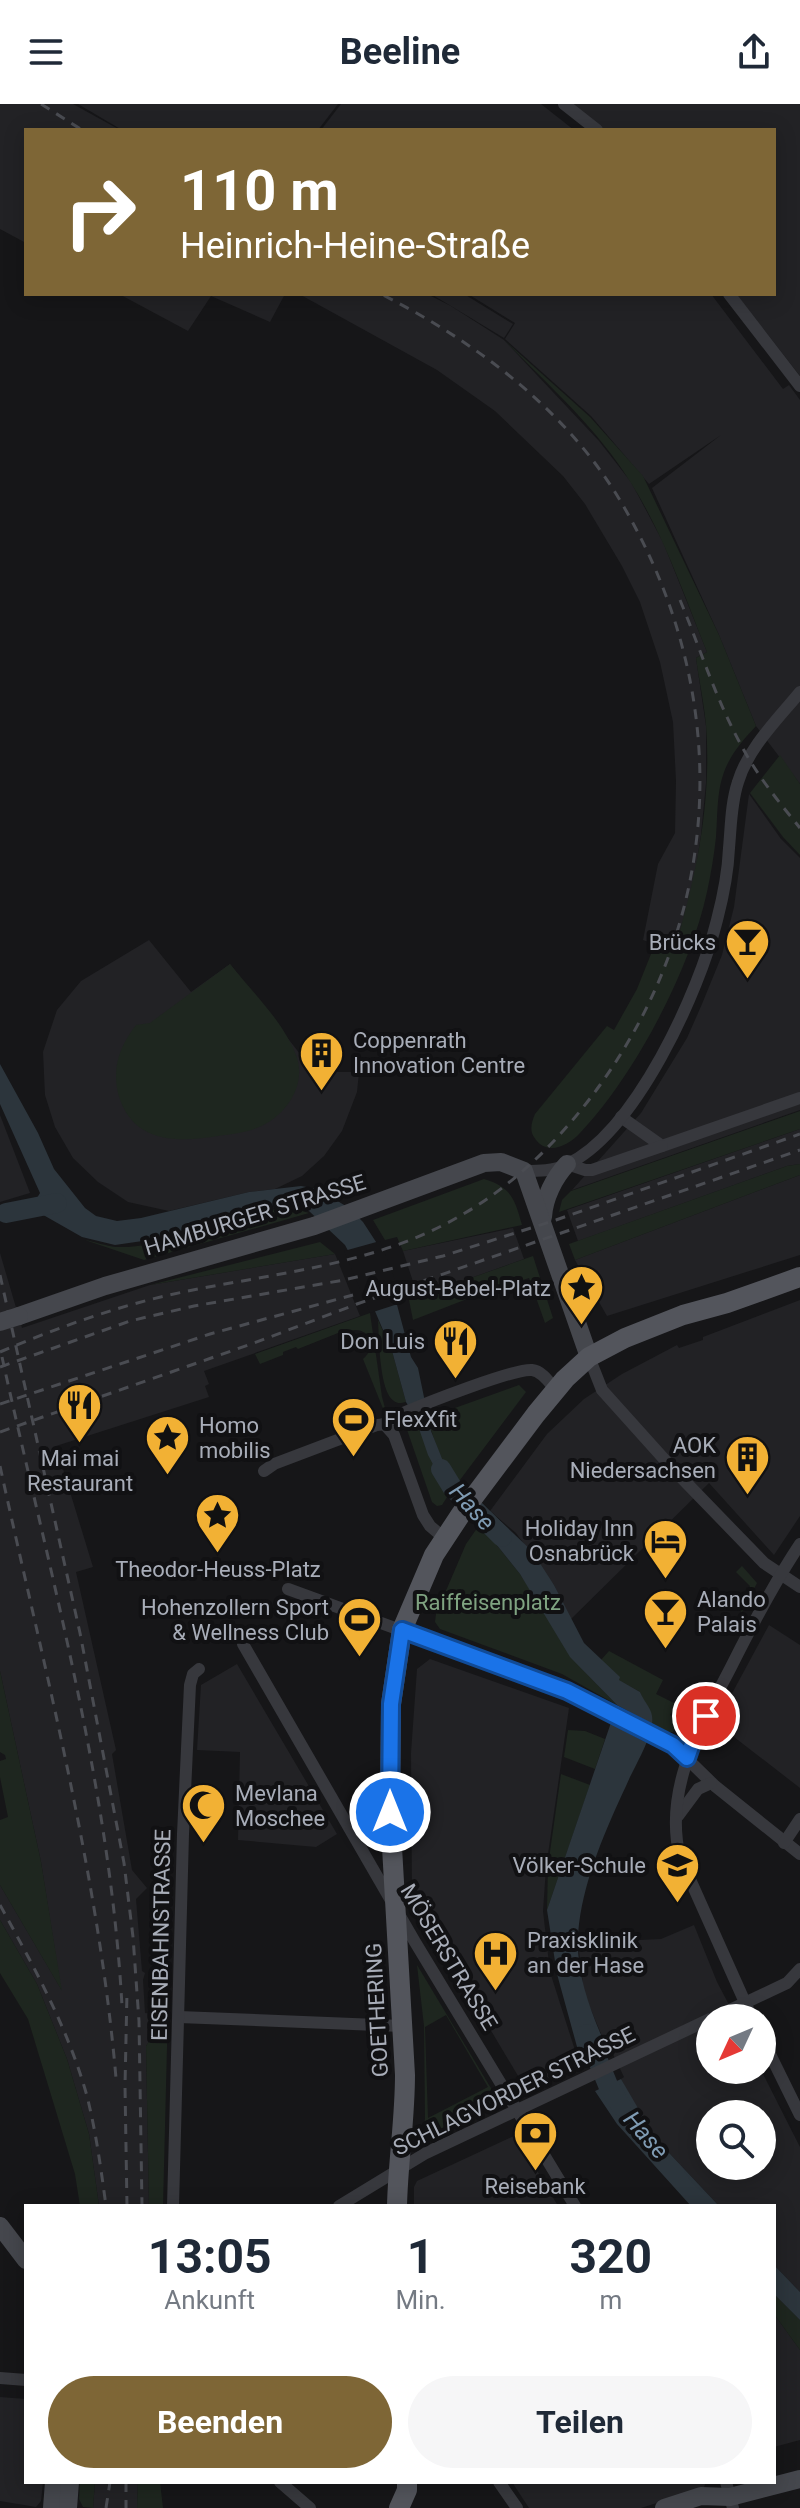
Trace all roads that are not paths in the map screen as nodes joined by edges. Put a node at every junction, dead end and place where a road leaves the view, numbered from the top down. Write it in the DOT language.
graph roads {
  1 [pos="564,104"];
  2 [pos="594,128"];
  3 [pos="731,296"];
  4 [pos="800,386"];
  5 [pos="800,692"];
  6 [pos="800,1098"];
  7 [pos="621,1117"];
  8 [pos="662,1146"];
  9 [pos="567,1164"];
  10 [pos="524,1171"];
  11 [pos="542,1220"];
  12 [pos="800,1277"];
  13 [pos="0,1322"];
  14 [pos="589,1357"];
  15 [pos="555,1389"];
  16 [pos="382,1425"];
  17 [pos="269,1468"];
  18 [pos="444,1538"];
  19 [pos="800,1544"];
  20 [pos="780,1574"];
  21 [pos="800,1587"];
  22 [pos="288,1589"];
  23 [pos="402,1630"];
  24 [pos="243,1644"];
  25 [pos="199,1669"];
  26 [pos="687,1758"];
  27 [pos="711,1783"];
  28 [pos="390,1812"];
  29 [pos="676,1819"];
  30 [pos="800,1819"];
  31 [pos="349,1826"];
  32 [pos="784,1843"];
  33 [pos="800,1854"];
  34 [pos="395,1907"];
  35 [pos="800,1969"];
  36 [pos="745,2003"];
  37 [pos="179,2017"];
  38 [pos="402,2026"];
  39 [pos="696,2026"];
  40 [pos="776,2066"];
  41 [pos="518,2111"];
  42 [pos="800,2115"];
  43 [pos="398,2168"];
  44 [pos="173,2204"];
  45 [pos="342,2204"];
  46 [pos="397,2204"];
  47 [pos="574,2204"];
  48 [pos="0,2226"];
  49 [pos="24,2257"];
  50 [pos="0,2378"];
  51 [pos="24,2380"];
  52 [pos="800,2479"];
  53 [pos="54,2484"];
  54 [pos="70,2484"];
  55 [pos="281,2484"];
  56 [pos="500,2484"];
  57 [pos="726,2499"];
  58 [pos="294,2503"];
  59 [pos="52,2508"];
  60 [pos="68,2508"];
  61 [pos="310,2508"];
  62 [pos="517,2508"];
  63 [pos="664,2508"];
  1 -- 2 [label="street"];
  3 -- 4 [label="street"];
  5 -- 7 [label="street"];
  6 -- 8 [label="street"];
  7 -- 8 [label="street"];
  7 -- 9 [label="street"];
  8 -- 9 [label="street"];
  9 -- 10 [label="street"];
  9 -- 11 [label="street"];
  10 -- 11 [label="street"];
  10 -- 13 [label="street, HAMBURGER STRASSE, bridge"];
  11 -- 14 [label="street"];
  12 -- 14 [label="main road, GOETHERING"];
  14 -- 15 [label="main road, GOETHERING"];
  14 -- 20 [label="street"];
  15 -- 16 [label="street"];
  15 -- 18 [label="main road, GOETHERING"];
  16 -- 17 [label="street"];
  16 -- 18 [label="street"];
  18 -- 23 [label="main road, GOETHERING"];
  19 -- 20 [label="street"];
  20 -- 21 [label="street"];
  20 -- 26 [label="street"];
  22 -- 23 [label="street"];
  23 -- 26 [label="street"];
  23 -- 28 [label="main road, GOETHERING"];
  24 -- 31 [label="street, MÖSERSTRASSE"];
  25 -- 37 [label="street, EISENBAHNSTRASSE"];
  26 -- 27 [label="street"];
  26 -- 29 [label="street"];
  27 -- 29 [label="street"];
  27 -- 32 [label="street"];
  28 -- 31 [label="street"];
  28 -- 34 [label="main road, GOETHERING"];
  29 -- 36 [label="street"];
  30 -- 32 [label="street"];
  31 -- 34 [label="street, MÖSERSTRASSE"];
  32 -- 33 [label="street"];
  34 -- 38 [label="main road, GOETHERING"];
  34 -- 41 [label="street, MÖSERSTRASSE"];
  35 -- 36 [label="street, SCHLAGVORDER STRASSE"];
  37 -- 38 [label="street"];
  37 -- 44 [label="street, EISENBAHNSTRASSE"];
  38 -- 43 [label="main road, GOETHERING"];
  39 -- 41 [label="street, SCHLAGVORDER STRASSE"];
  40 -- 42 [label="street"];
  41 -- 43 [label="street, SCHLAGVORDER STRASSE"];
  41 -- 47 [label="street, MÖSERSTRASSE"];
  43 -- 45 [label="street, SCHLAGVORDER STRASSE"];
  43 -- 46 [label="main road, GOETHERING"];
  48 -- 49 [label="street"];
  50 -- 51 [label="street"];
  52 -- 57 [label="street"];
  53 -- 59 [label="street"];
  54 -- 60 [label="street"];
  55 -- 58 [label="street"];
  56 -- 62 [label="street"];
  57 -- 63 [label="street"];
  58 -- 61 [label="street"];
}
